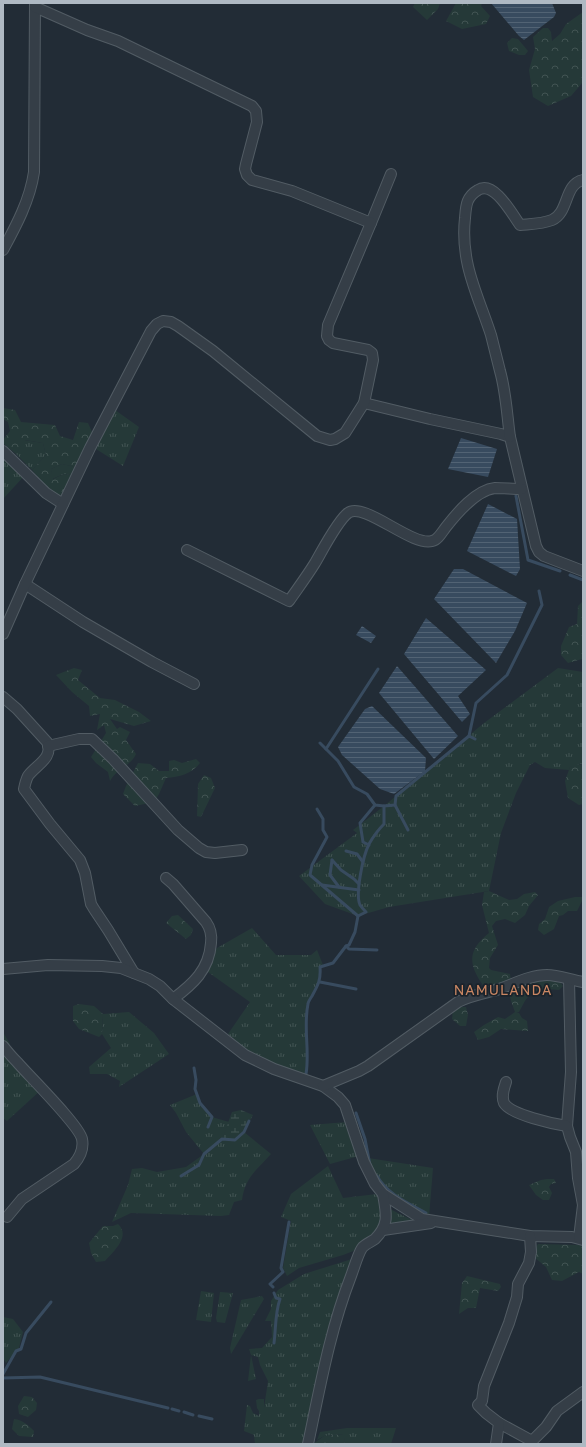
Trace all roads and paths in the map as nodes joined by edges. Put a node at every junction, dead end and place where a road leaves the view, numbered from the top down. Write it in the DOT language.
graph roads {
  1 [pos="35,5"];
  2 [pos="391,174"];
  3 [pos="583,180"];
  4 [pos="371,223"];
  5 [pos="3,250"];
  6 [pos="364,403"];
  7 [pos="510,437"];
  8 [pos="3,451"];
  9 [pos="522,489"];
  10 [pos="63,504"];
  11 [pos="187,550"];
  12 [pos="583,571"];
  13 [pos="25,584"];
  14 [pos="3,634"];
  15 [pos="194,684"];
  16 [pos="3,697"];
  17 [pos="48,746"];
  18 [pos="242,850"];
  19 [pos="166,878"];
  20 [pos="3,969"];
  21 [pos="134,974"];
  22 [pos="569,980"];
  23 [pos="583,982"];
  24 [pos="173,999"];
  25 [pos="3,1046"];
  26 [pos="506,1082"];
  27 [pos="323,1086"];
  28 [pos="567,1126"];
  29 [pos="383,1194"];
  30 [pos="7,1217"];
  31 [pos="435,1222"];
  32 [pos="383,1230"];
  33 [pos="530,1236"];
  34 [pos="581,1239"];
  35 [pos="583,1392"];
  36 [pos="499,1423"];
  37 [pos="534,1443"];
  38 [pos="308,1444"];
  39 [pos="496,1444"];
  1 -- 4 [label="street"];
  1 -- 5 [label="street"];
  2 -- 4 [label="street"];
  3 -- 7 [label="street"];
  4 -- 6 [label="street"];
  6 -- 7 [label="street"];
  6 -- 10 [label="street"];
  7 -- 9 [label="street"];
  8 -- 10 [label="street"];
  9 -- 11 [label="street"];
  9 -- 12 [label="street"];
  10 -- 13 [label="street"];
  13 -- 14 [label="street"];
  13 -- 15 [label="street"];
  16 -- 17 [label="street"];
  17 -- 18 [label="street"];
  17 -- 21 [label="street"];
  19 -- 24 [label="street"];
  20 -- 21 [label="street"];
  21 -- 24 [label="street"];
  22 -- 23 [label="street"];
  22 -- 27 [label="street"];
  22 -- 28 [label="street"];
  24 -- 27 [label="street"];
  25 -- 30 [label="street"];
  26 -- 28 [label="street"];
  27 -- 29 [label="street"];
  28 -- 34 [label="street"];
  29 -- 32 [label="street"];
  29 -- 33 [label="street"];
  31 -- 32 [label="street"];
  32 -- 38 [label="street"];
  33 -- 34 [label="street"];
  33 -- 36 [label="street"];
  35 -- 37 [label="street"];
  36 -- 37 [label="street"];
  36 -- 39 [label="street"];
}
